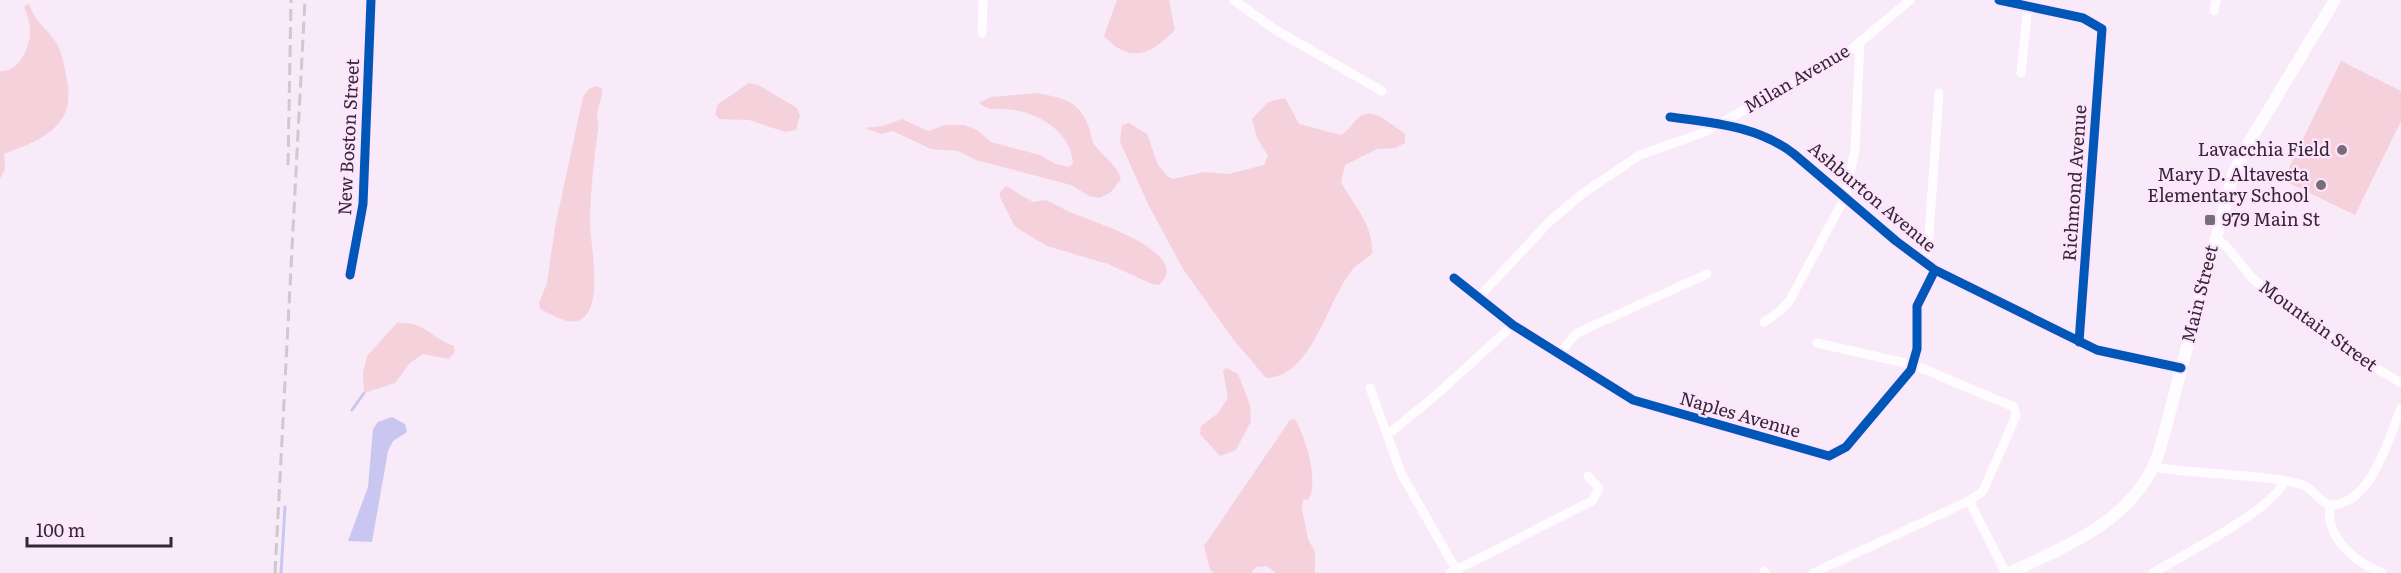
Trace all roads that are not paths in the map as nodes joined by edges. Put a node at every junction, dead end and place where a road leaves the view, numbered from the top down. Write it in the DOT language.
graph roads {
  1 [pos="371,0"];
  2 [pos="983,0"];
  3 [pos="1234,0"];
  4 [pos="1910,0"];
  5 [pos="1999,0"];
  6 [pos="2216,0"];
  7 [pos="2335,0"];
  8 [pos="2028,6"];
  9 [pos="2214,11"];
  10 [pos="982,33"];
  11 [pos="1860,41"];
  12 [pos="2021,73"];
  13 [pos="1382,92"];
  14 [pos="1939,93"];
  15 [pos="1670,117"];
  16 [pos="1719,124"];
  17 [pos="1845,197"];
  18 [pos="2215,238"];
  19 [pos="1922,262"];
  20 [pos="1935,270"];
  21 [pos="1707,274"];
  22 [pos="350,275"];
  23 [pos="1454,278"];
  24 [pos="1480,296"];
  25 [pos="1764,322"];
  26 [pos="1514,325"];
  27 [pos="2079,342"];
  28 [pos="1817,343"];
  29 [pos="1558,355"];
  30 [pos="1914,365"];
  31 [pos="2181,369"];
  32 [pos="2401,382"];
  33 [pos="1370,388"];
  34 [pos="2401,408"];
  35 [pos="1387,435"];
  36 [pos="2153,467"];
  37 [pos="1588,476"];
  38 [pos="2285,481"];
  39 [pos="1969,501"];
  40 [pos="2330,505"];
  41 [pos="1455,572"];
  42 [pos="1813,573"];
  43 [pos="2008,573"];
  44 [pos="2153,573"];
  45 [pos="2382,573"];
  1 -- 22 [label="street, New Boston Street"];
  2 -- 10 [label="street"];
  3 -- 13 [label="street"];
  4 -- 11 [label="street, Milan Avenue"];
  5 -- 8 [label="street"];
  6 -- 9 [label="street"];
  7 -- 18 [label="main road, Main Street"];
  8 -- 12 [label="street"];
  8 -- 27 [label="street, Richmond Avenue"];
  11 -- 16 [label="street, Milan Avenue"];
  11 -- 17 [label="street"];
  14 -- 19 [label="street"];
  15 -- 16 [label="street, Ashburton Avenue"];
  16 -- 17 [label="street, Ashburton Avenue"];
  16 -- 24 [label="street, Milan Avenue"];
  17 -- 19 [label="street, Ashburton Avenue"];
  17 -- 25 [label="street"];
  18 -- 31 [label="main road, Main Street"];
  18 -- 32 [label="street, Mountain Street"];
  19 -- 20 [label="street, Ashburton Avenue"];
  20 -- 27 [label="street, Ashburton Avenue"];
  20 -- 30 [label="street"];
  21 -- 29 [label="street"];
  23 -- 24 [label="street, Naples Avenue"];
  24 -- 26 [label="street, Naples Avenue"];
  26 -- 29 [label="street, Naples Avenue"];
  26 -- 35 [label="street"];
  27 -- 31 [label="street, Ashburton Avenue"];
  28 -- 30 [label="street"];
  29 -- 30 [label="street, Naples Avenue"];
  30 -- 39 [label="street"];
  31 -- 36 [label="main road, Main Street"];
  33 -- 35 [label="street"];
  34 -- 40 [label="street"];
  35 -- 41 [label="street"];
  36 -- 38 [label="street"];
  36 -- 43 [label="main road, Main Street"];
  37 -- 41 [label="street"];
  38 -- 40 [label="street"];
  38 -- 44 [label="street"];
  39 -- 42 [label="street"];
  39 -- 43 [label="street"];
  40 -- 45 [label="street"];
}
